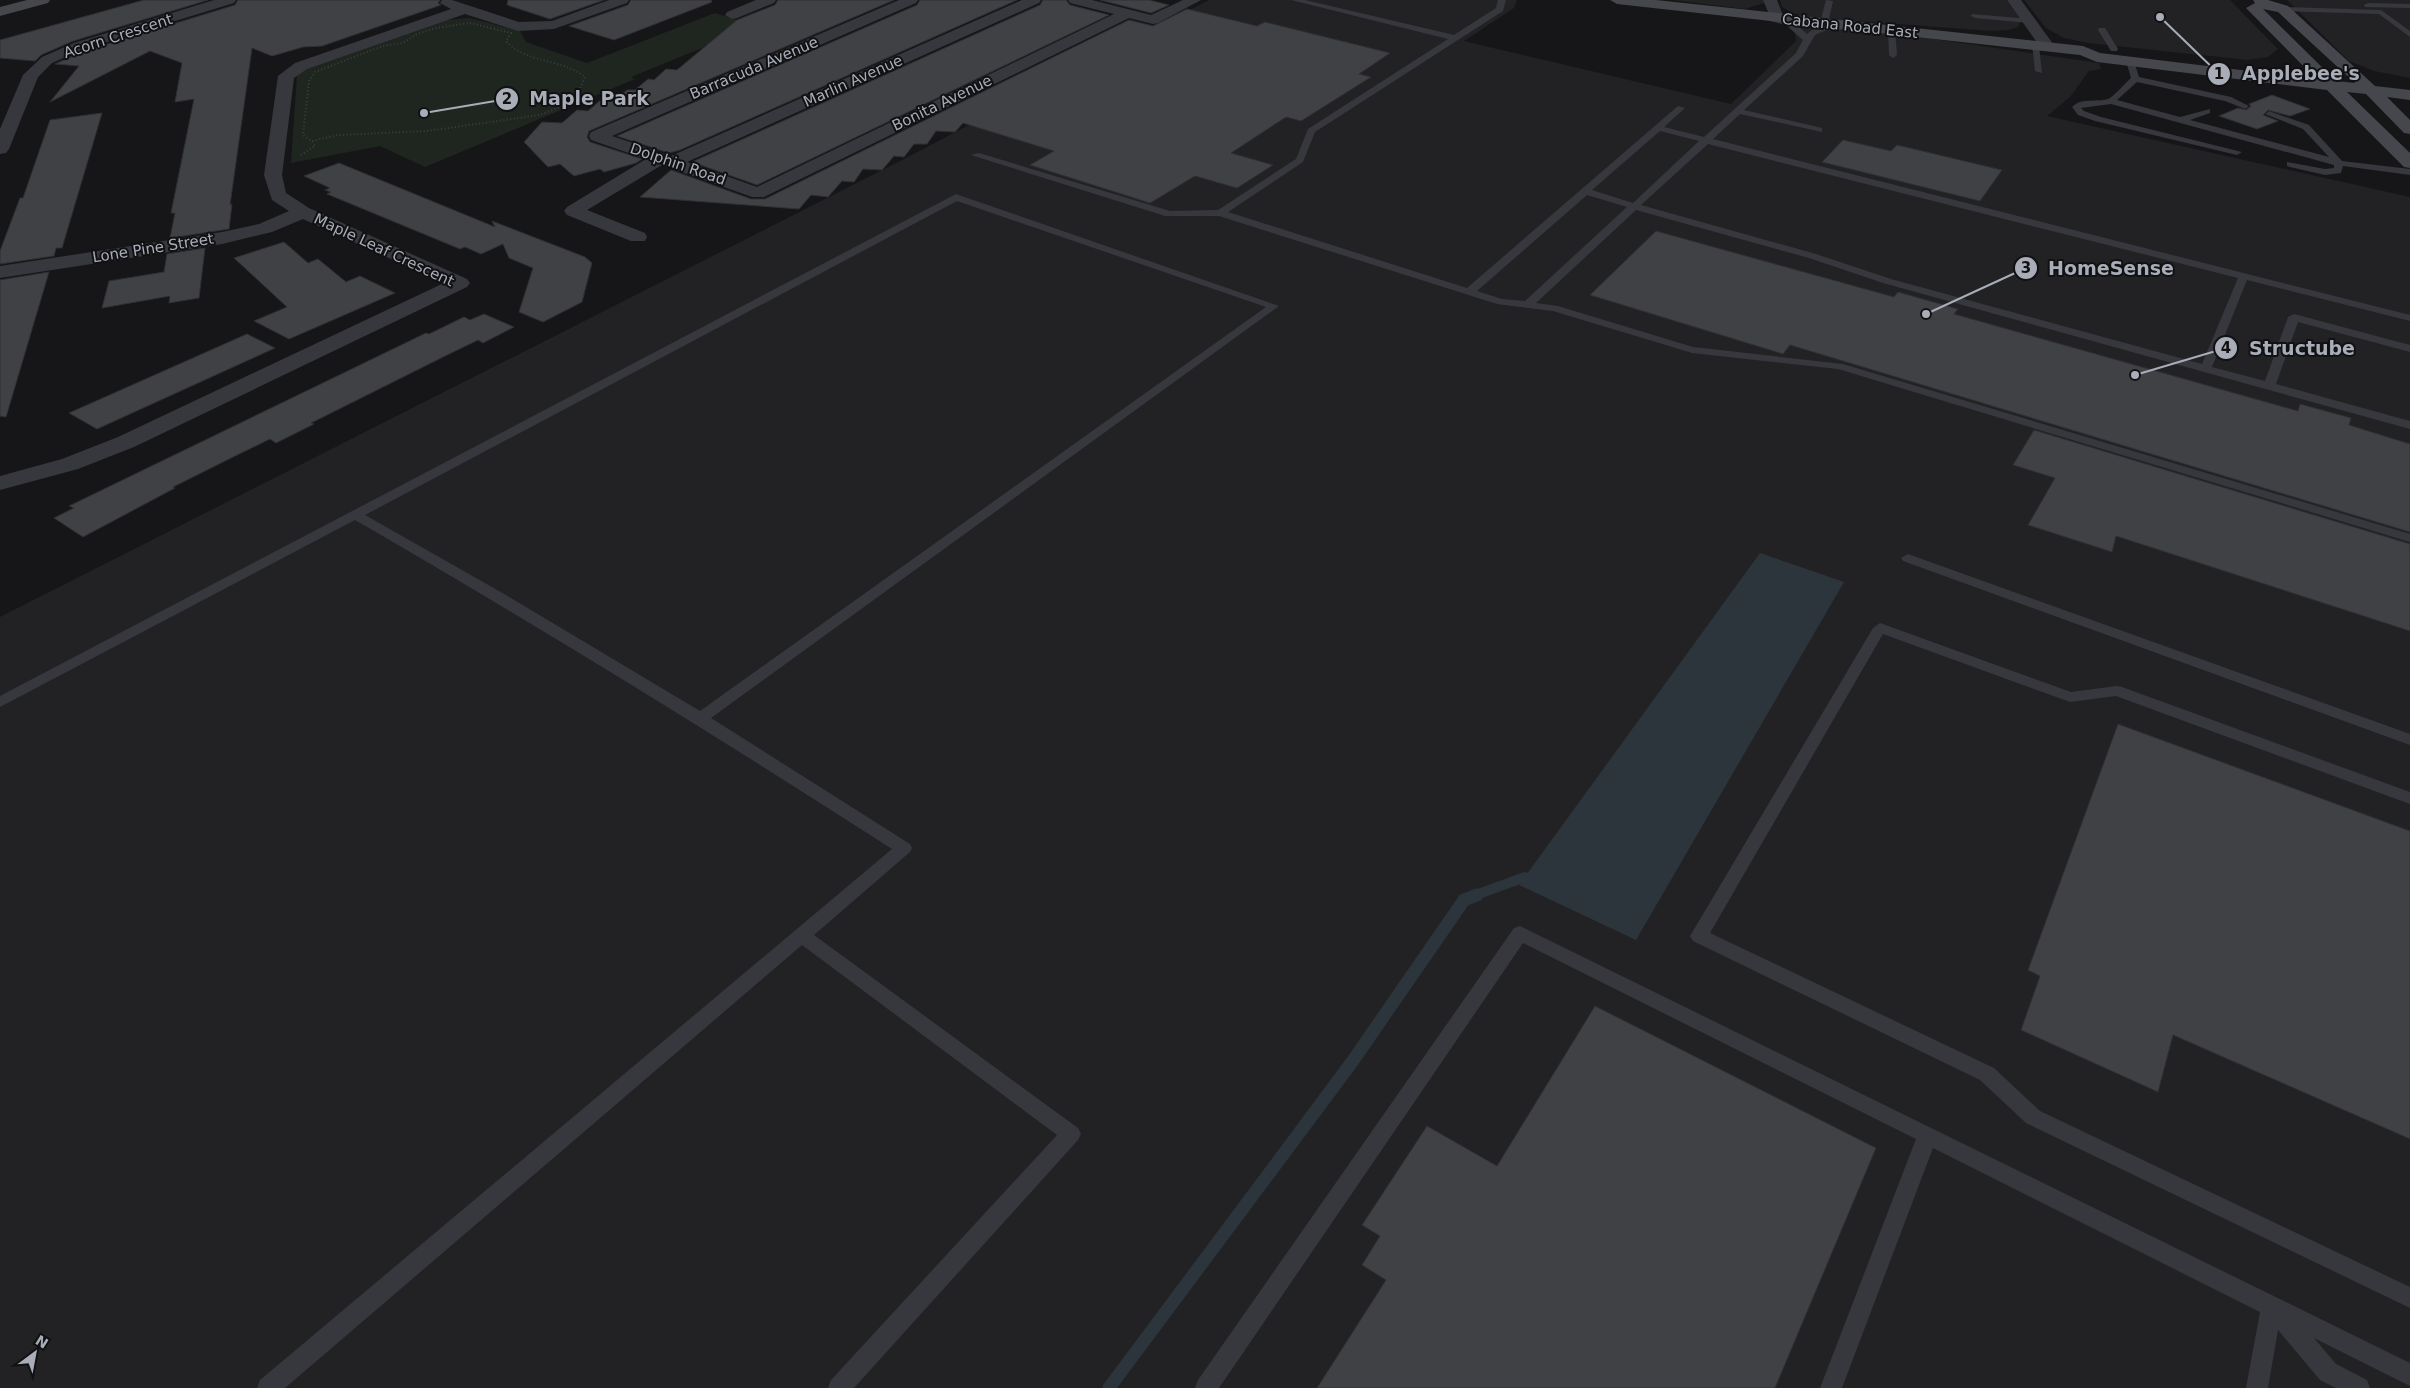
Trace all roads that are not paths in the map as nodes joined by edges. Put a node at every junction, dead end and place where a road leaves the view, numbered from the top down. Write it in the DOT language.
graph roads {
  1 [pos="44,0"];
  2 [pos="229,0"];
  3 [pos="436,0"];
  4 [pos="622,0"];
  5 [pos="769,0"];
  6 [pos="911,0"];
  7 [pos="1034,0"];
  8 [pos="1075,0"];
  9 [pos="1194,0"];
  10 [pos="1294,0"];
  11 [pos="1502,0"];
  12 [pos="1617,0"];
  13 [pos="1770,0"];
  14 [pos="2014,0"];
  15 [pos="2310,0"];
  16 [pos="2406,0"];
  17 [pos="1829,1"];
  18 [pos="1661,2"];
  19 [pos="2262,2"];
  20 [pos="2410,4"];
  21 [pos="465,9"];
  22 [pos="2283,9"];
  23 [pos="0,12"];
  24 [pos="2381,12"];
  25 [pos="2410,12"];
  26 [pos="1127,14"];
  27 [pos="732,15"];
  28 [pos="1975,16"];
  29 [pos="2401,16"];
  30 [pos="1770,17"];
  31 [pos="2029,21"];
  32 [pos="1824,23"];
  33 [pos="1856,26"];
  34 [pos="1891,30"];
  35 [pos="2102,30"];
  36 [pos="2410,35"];
  37 [pos="1455,38"];
  38 [pos="1806,38"];
  39 [pos="2042,47"];
  40 [pos="2114,49"];
  41 [pos="2083,51"];
  42 [pos="1893,55"];
  43 [pos="2130,61"];
  44 [pos="2039,71"];
  45 [pos="2316,72"];
  46 [pos="2356,76"];
  47 [pos="2135,79"];
  48 [pos="2410,82"];
  49 [pos="2329,85"];
  50 [pos="2370,90"];
  51 [pos="2410,95"];
  52 [pos="2111,100"];
  53 [pos="2234,102"];
  54 [pos="2223,105"];
  55 [pos="2245,106"];
  56 [pos="1681,108"];
  57 [pos="1738,110"];
  58 [pos="2207,111"];
  59 [pos="2269,118"];
  60 [pos="2180,120"];
  61 [pos="1657,128"];
  62 [pos="2251,128"];
  63 [pos="2410,129"];
  64 [pos="1819,130"];
  65 [pos="2215,130"];
  66 [pos="2231,135"];
  67 [pos="597,136"];
  68 [pos="2180,138"];
  69 [pos="1706,140"];
  70 [pos="0,150"];
  71 [pos="2237,152"];
  72 [pos="976,155"];
  73 [pos="667,160"];
  74 [pos="2339,163"];
  75 [pos="2410,163"];
  76 [pos="2290,164"];
  77 [pos="2410,172"];
  78 [pos="1585,191"];
  79 [pos="758,193"];
  80 [pos="1633,207"];
  81 [pos="303,212"];
  82 [pos="1220,213"];
  83 [pos="638,237"];
  84 [pos="0,272"];
  85 [pos="2244,275"];
  86 [pos="1469,292"];
  87 [pos="1527,305"];
  88 [pos="2410,318"];
  89 [pos="2410,349"];
  90 [pos="2206,368"];
  91 [pos="2269,386"];
  92 [pos="2410,425"];
  93 [pos="0,483"];
  94 [pos="355,515"];
  95 [pos="2410,538"];
  96 [pos="1908,558"];
  97 [pos="0,702"];
  98 [pos="700,718"];
  99 [pos="2410,740"];
  100 [pos="2410,798"];
  101 [pos="801,935"];
  102 [pos="1927,1137"];
  103 [pos="2410,1298"];
  104 [pos="2272,1306"];
  105 [pos="2410,1375"];
  106 [pos="268,1388"];
  107 [pos="839,1388"];
  108 [pos="1206,1388"];
  109 [pos="1831,1388"];
  110 [pos="2257,1388"];
  111 [pos="2359,1388"];
  1 -- 23 [label="main road"];
  2 -- 70 [label="street, Acorn Crescent"];
  3 -- 21 [label="street"];
  4 -- 21 [label="street"];
  5 -- 27 [label="street"];
  6 -- 67 [label="street, Barracuda Avenue"];
  7 -- 73 [label="street, Marlin Avenue"];
  8 -- 26 [label="street"];
  9 -- 26 [label="street"];
  10 -- 37 [label="lane"];
  11 -- 37 [label="lane"];
  12 -- 18 [label="main road, Cabana Road East"];
  13 -- 30 [label="street"];
  14 -- 31 [label="street"];
  15 -- 20 [label="lane"];
  16 -- 20 [label="lane"];
  17 -- 32 [label="lane"];
  18 -- 30 [label="main road, Cabana Road East"];
  19 -- 22 [label="main road"];
  19 -- 45 [label="main road"];
  21 -- 81 [label="street, Maple Leaf Crescent"];
  22 -- 24 [label="lane"];
  22 -- 46 [label="main road"];
  24 -- 25 [label="lane"];
  24 -- 29 [label="lane"];
  24 -- 36 [label="lane"];
  26 -- 79 [label="street, Bonita Avenue"];
  28 -- 31 [label="lane"];
  30 -- 32 [label="main road, Cabana Road East"];
  30 -- 38 [label="lane"];
  31 -- 39 [label="street"];
  32 -- 33 [label="main road, Cabana Road East"];
  33 -- 34 [label="main road, Cabana Road East"];
  33 -- 38 [label="lane"];
  34 -- 39 [label="main road, Cabana Road East"];
  34 -- 42 [label="lane"];
  35 -- 40 [label="lane"];
  37 -- 82 [label="lane"];
  38 -- 57 [label="lane"];
  39 -- 41 [label="main road, Cabana Road East"];
  39 -- 44 [label="lane"];
  40 -- 41 [label="main road, Cabana Road East"];
  40 -- 45 [label="main road, Cabana Road East"];
  41 -- 43 [label="main road, Cabana Road East"];
  43 -- 47 [label="lane"];
  43 -- 49 [label="main road, Cabana Road East"];
  45 -- 46 [label="main road, Cabana Road East"];
  45 -- 49 [label="main road"];
  46 -- 48 [label="main road, Cabana Road East"];
  46 -- 50 [label="main road"];
  47 -- 52 [label="lane"];
  47 -- 53 [label="lane"];
  49 -- 50 [label="main road, Cabana Road East"];
  49 -- 75 [label="main road"];
  50 -- 51 [label="main road, Cabana Road East"];
  50 -- 63 [label="main road"];
  52 -- 60 [label="lane"];
  52 -- 68 [label="lane"];
  53 -- 54 [label="lane"];
  53 -- 55 [label="lane"];
  56 -- 61 [label="lane"];
  57 -- 64 [label="lane"];
  57 -- 69 [label="lane"];
  58 -- 60 [label="lane"];
  59 -- 74 [label="lane"];
  60 -- 65 [label="lane"];
  61 -- 69 [label="lane"];
  61 -- 78 [label="lane"];
  62 -- 66 [label="lane"];
  65 -- 66 [label="lane"];
  65 -- 68 [label="lane"];
  66 -- 74 [label="lane"];
  67 -- 73 [label="street, Dolphin Road"];
  68 -- 71 [label="lane"];
  69 -- 80 [label="lane"];
  69 -- 85 [label="lane"];
  72 -- 82 [label="lane"];
  73 -- 79 [label="street, Dolphin Road"];
  73 -- 83 [label="street, Marlin Avenue"];
  74 -- 76 [label="lane"];
  74 -- 77 [label="lane"];
  78 -- 80 [label="lane"];
  78 -- 86 [label="lane"];
  80 -- 87 [label="lane"];
  80 -- 90 [label="lane"];
  81 -- 84 [label="street, Lone Pine Street"];
  81 -- 93 [label="street, Maple Leaf Crescent"];
  82 -- 86 [label="lane"];
  85 -- 88 [label="lane"];
  85 -- 90 [label="lane"];
  86 -- 87 [label="lane"];
  87 -- 95 [label="lane"];
  89 -- 91 [label="lane"];
  90 -- 91 [label="lane"];
  91 -- 92 [label="lane"];
  94 -- 97 [label="lane"];
  94 -- 98 [label="lane"];
  94 -- 98 [label="lane"];
  96 -- 99 [label="lane"];
  98 -- 101 [label="lane"];
  100 -- 103 [label="lane"];
  101 -- 106 [label="lane"];
  101 -- 107 [label="lane"];
  102 -- 104 [label="lane"];
  102 -- 108 [label="lane"];
  102 -- 109 [label="lane"];
  104 -- 105 [label="lane"];
  104 -- 110 [label="lane"];
  104 -- 111 [label="lane"];
}
